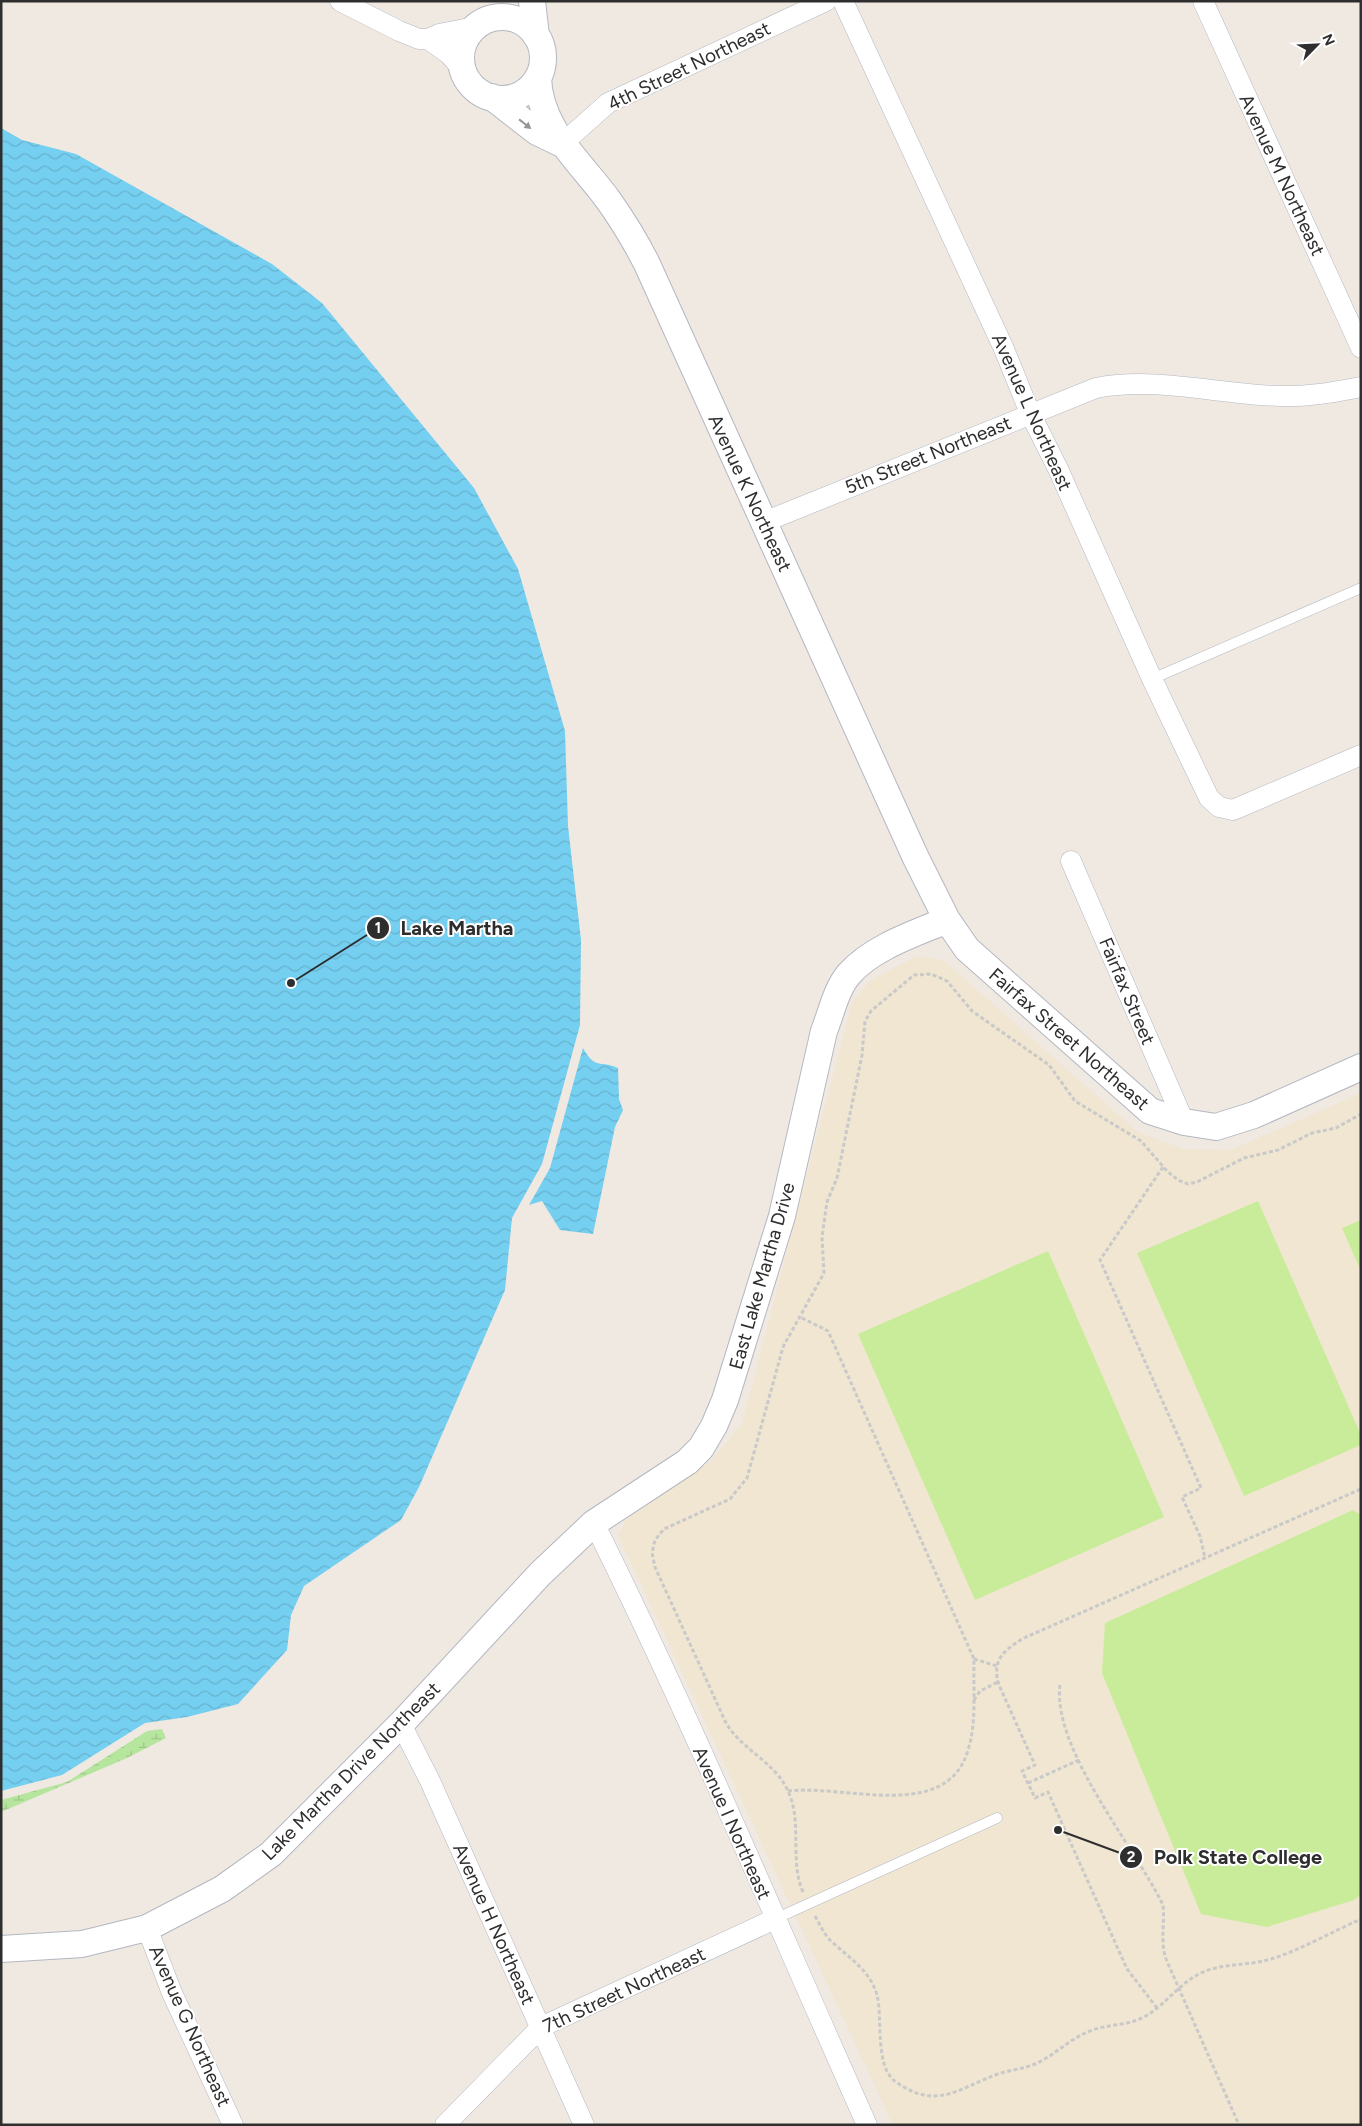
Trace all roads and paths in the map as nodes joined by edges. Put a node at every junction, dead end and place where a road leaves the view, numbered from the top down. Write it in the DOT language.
graph roads {
  1 [pos="340,1"];
  2 [pos="532,1"];
  3 [pos="826,1"];
  4 [pos="843,1"];
  5 [pos="1203,1"];
  6 [pos="797,7"];
  7 [pos="488,15"];
  8 [pos="536,36"];
  9 [pos="428,39"];
  10 [pos="462,69"];
  11 [pos="538,78"];
  12 [pos="492,98"];
  13 [pos="562,144"];
  14 [pos="1361,348"];
  15 [pos="1361,388"];
  16 [pos="1030,413"];
  17 [pos="764,522"];
  18 [pos="1361,588"];
  19 [pos="1152,680"];
  20 [pos="1361,755"];
  21 [pos="915,856"];
  22 [pos="1071,861"];
  23 [pos="947,920"];
  24 [pos="1361,1067"];
  25 [pos="1361,1114"];
  26 [pos="1184,1122"];
  27 [pos="1163,1167"];
  28 [pos="800,1317"];
  29 [pos="1361,1489"];
  30 [pos="594,1523"];
  31 [pos="1205,1558"];
  32 [pos="974,1659"];
  33 [pos="997,1666"];
  34 [pos="998,1682"];
  35 [pos="1060,1685"];
  36 [pos="973,1700"];
  37 [pos="401,1724"];
  38 [pos="1079,1760"];
  39 [pos="1028,1783"];
  40 [pos="788,1791"];
  41 [pos="997,1818"];
  42 [pos="809,1904"];
  43 [pos="775,1919"];
  44 [pos="1361,1919"];
  45 [pos="147,1928"];
  46 [pos="1,1949"];
  47 [pos="1177,1989"];
  48 [pos="1156,2008"];
  49 [pos="540,2027"];
  50 [pos="233,2125"];
  51 [pos="445,2125"];
  52 [pos="584,2125"];
  53 [pos="867,2125"];
  54 [pos="1239,2125"];
  1 -- 9 [label="street"];
  2 -- 8 [label="street"];
  3 -- 6 [label="street, 4th Street Northeast"];
  4 -- 16 [label="street, Avenue L Northeast"];
  5 -- 14 [label="street, Avenue M Northeast"];
  6 -- 13 [label="street, 4th Street Northeast"];
  7 -- 8 [label="street"];
  7 -- 9 [label="street"];
  7 -- 10 [label="street"];
  8 -- 11 [label="street"];
  9 -- 10 [label="street"];
  10 -- 12 [label="street"];
  11 -- 12 [label="street"];
  11 -- 13 [label="street, Avenue K Northeast"];
  12 -- 13 [label="street, Avenue K Northeast, one-way"];
  13 -- 17 [label="street, Avenue K Northeast"];
  15 -- 16 [label="street, 5th Street Northeast"];
  16 -- 17 [label="street, 5th Street Northeast"];
  16 -- 19 [label="street, Avenue L Northeast"];
  17 -- 21 [label="street, Avenue K Northeast"];
  18 -- 19 [label="lane"];
  19 -- 20 [label="street, Avenue L Northeast"];
  21 -- 23 [label="street, Fairfax Street Northeast"];
  22 -- 26 [label="street, Fairfax Street"];
  23 -- 26 [label="street, Fairfax Street Northeast"];
  23 -- 30 [label="street, East Lake Martha Drive"];
  24 -- 26 [label="street, Fairfax Street Northeast"];
  25 -- 27 [label="path"];
  27 -- 28 [label="path"];
  27 -- 31 [label="path"];
  28 -- 32 [label="path"];
  28 -- 40 [label="path"];
  29 -- 31 [label="path"];
  30 -- 37 [label="street, Lake Martha Drive Northeast"];
  30 -- 43 [label="street, Avenue I Northeast"];
  31 -- 33 [label="path"];
  32 -- 33 [label="path"];
  32 -- 36 [label="path"];
  33 -- 34 [label="path"];
  34 -- 36 [label="path"];
  34 -- 39 [label="path"];
  35 -- 38 [label="path"];
  36 -- 40 [label="path"];
  37 -- 45 [label="street, Lake Martha Drive Northeast"];
  37 -- 49 [label="street, Avenue H Northeast"];
  38 -- 39 [label="path"];
  38 -- 47 [label="path"];
  39 -- 48 [label="path"];
  40 -- 42 [label="path"];
  41 -- 42 [label="lane"];
  42 -- 43 [label="lane"];
  42 -- 48 [label="path"];
  43 -- 49 [label="street, 7th Street Northeast"];
  43 -- 53 [label="street, Avenue I Northeast"];
  44 -- 47 [label="path"];
  45 -- 46 [label="street, Lake Martha Drive Northeast"];
  45 -- 50 [label="street, Avenue G Northeast"];
  47 -- 48 [label="path"];
  47 -- 54 [label="path"];
  49 -- 51 [label="street, 7th Street Northeast"];
  49 -- 52 [label="street, Avenue H Northeast"];
}
